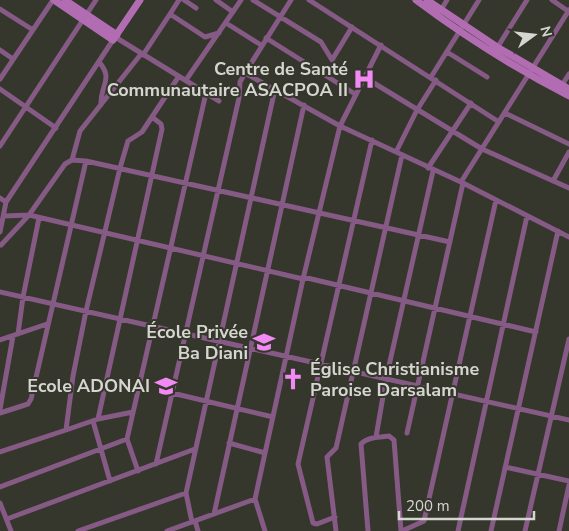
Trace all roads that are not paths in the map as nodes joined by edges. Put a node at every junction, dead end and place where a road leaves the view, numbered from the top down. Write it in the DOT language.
graph roads {
  1 [pos="54,0"];
  2 [pos="65,0"];
  3 [pos="96,0"];
  4 [pos="140,0"];
  5 [pos="179,0"];
  6 [pos="184,0"];
  7 [pos="216,0"];
  8 [pos="241,0"];
  9 [pos="252,0"];
  10 [pos="291,0"];
  11 [pos="309,0"];
  12 [pos="416,0"];
  13 [pos="427,0"];
  14 [pos="447,0"];
  15 [pos="479,0"];
  16 [pos="527,0"];
  17 [pos="552,0"];
  18 [pos="196,8"];
  19 [pos="0,9"];
  20 [pos="440,10"];
  21 [pos="569,10"];
  22 [pos="233,12"];
  23 [pos="170,14"];
  24 [pos="280,16"];
  25 [pos="85,17"];
  26 [pos="226,23"];
  27 [pos="352,27"];
  28 [pos="461,28"];
  29 [pos="32,30"];
  30 [pos="219,33"];
  31 [pos="115,37"];
  32 [pos="266,38"];
  33 [pos="261,45"];
  34 [pos="381,45"];
  35 [pos="0,50"];
  36 [pos="495,50"];
  37 [pos="447,52"];
  38 [pos="142,54"];
  39 [pos="13,59"];
  40 [pos="99,62"];
  41 [pos="530,72"];
  42 [pos="245,73"];
  43 [pos="569,74"];
  44 [pos="179,76"];
  45 [pos="364,77"];
  46 [pos="487,77"];
  47 [pos="434,78"];
  48 [pos="0,79"];
  49 [pos="186,80"];
  50 [pos="566,87"];
  51 [pos="0,89"];
  52 [pos="275,89"];
  53 [pos="206,93"];
  54 [pos="355,94"];
  55 [pos="569,96"];
  56 [pos="219,101"];
  57 [pos="471,103"];
  58 [pos="102,104"];
  59 [pos="304,104"];
  60 [pos="26,107"];
  61 [pos="417,110"];
  62 [pos="505,113"];
  63 [pos="152,117"];
  64 [pos="499,122"];
  65 [pos="340,126"];
  66 [pos="56,128"];
  67 [pos="452,131"];
  68 [pos="372,140"];
  69 [pos="569,144"];
  70 [pos="0,146"];
  71 [pos="482,149"];
  72 [pos="396,152"];
  73 [pos="569,152"];
  74 [pos="402,155"];
  75 [pos="72,160"];
  76 [pos="86,161"];
  77 [pos="120,168"];
  78 [pos="431,170"];
  79 [pos="151,175"];
  80 [pos="553,181"];
  81 [pos="186,183"];
  82 [pos="462,183"];
  83 [pos="569,188"];
  84 [pos="218,190"];
  85 [pos="251,197"];
  86 [pos="0,198"];
  87 [pos="496,200"];
  88 [pos="6,202"];
  89 [pos="282,204"];
  90 [pos="319,212"];
  91 [pos="28,215"];
  92 [pos="4,216"];
  93 [pos="527,216"];
  94 [pos="39,218"];
  95 [pos="354,220"];
  96 [pos="71,225"];
  97 [pos="386,227"];
  98 [pos="1,230"];
  99 [pos="558,232"];
  100 [pos="104,233"];
  101 [pos="419,235"];
  102 [pos="569,237"];
  103 [pos="136,240"];
  104 [pos="450,242"];
  105 [pos="1,246"];
  106 [pos="170,248"];
  107 [pos="203,256"];
  108 [pos="236,264"];
  109 [pos="268,271"];
  110 [pos="303,278"];
  111 [pos="339,286"];
  112 [pos="0,292"];
  113 [pos="371,293"];
  114 [pos="22,297"];
  115 [pos="404,301"];
  116 [pos="52,304"];
  117 [pos="435,309"];
  118 [pos="86,311"];
  119 [pos="471,317"];
  120 [pos="119,319"];
  121 [pos="48,324"];
  122 [pos="503,325"];
  123 [pos="153,326"];
  124 [pos="536,332"];
  125 [pos="186,334"];
  126 [pos="15,335"];
  127 [pos="569,339"];
  128 [pos="0,340"];
  129 [pos="219,341"];
  130 [pos="251,348"];
  131 [pos="286,356"];
  132 [pos="321,364"];
  133 [pos="353,371"];
  134 [pos="386,379"];
  135 [pos="418,386"];
  136 [pos="172,393"];
  137 [pos="453,394"];
  138 [pos="206,401"];
  139 [pos="486,401"];
  140 [pos="237,408"];
  141 [pos="519,409"];
  142 [pos="0,411"];
  143 [pos="133,412"];
  144 [pos="552,416"];
  145 [pos="273,417"];
  146 [pos="95,420"];
  147 [pos="569,420"];
  148 [pos="66,430"];
  149 [pos="407,433"];
  150 [pos="376,437"];
  151 [pos="127,439"];
  152 [pos="230,443"];
  153 [pos="100,448"];
  154 [pos="195,449"];
  155 [pos="0,452"];
  156 [pos="265,454"];
  157 [pos="156,464"];
  158 [pos="505,467"];
  159 [pos="138,471"];
  160 [pos="538,474"];
  161 [pos="110,481"];
  162 [pos="569,481"];
  163 [pos="569,485"];
  164 [pos="0,487"];
  165 [pos="186,493"];
  166 [pos="255,499"];
  167 [pos="1,506"];
  168 [pos="214,514"];
  169 [pos="335,517"];
  170 [pos="7,519"];
  171 [pos="194,521"];
  172 [pos="12,531"];
  173 [pos="78,531"];
  174 [pos="166,531"];
  175 [pos="198,531"];
  176 [pos="265,531"];
  177 [pos="336,531"];
  178 [pos="368,531"];
  179 [pos="402,531"];
  180 [pos="458,531"];
  181 [pos="491,531"];
  182 [pos="525,531"];
  183 [pos="559,531"];
  1 -- 25 [label="street"];
  1 -- 29 [label="street"];
  2 -- 25 [label="street"];
  3 -- 25 [label="street"];
  4 -- 31 [label="street"];
  5 -- 23 [label="street"];
  6 -- 18 [label="street"];
  7 -- 22 [label="street"];
  8 -- 22 [label="street"];
  9 -- 24 [label="street"];
  10 -- 24 [label="street"];
  11 -- 27 [label="street"];
  12 -- 28 [label="street"];
  13 -- 20 [label="street"];
  14 -- 20 [label="street"];
  15 -- 28 [label="street"];
  16 -- 36 [label="street"];
  17 -- 21 [label="street"];
  19 -- 29 [label="street"];
  20 -- 28 [label="street"];
  21 -- 41 [label="street"];
  22 -- 26 [label="street"];
  23 -- 30 [label="street"];
  23 -- 38 [label="street"];
  24 -- 27 [label="street"];
  24 -- 32 [label="street"];
  25 -- 31 [label="street"];
  25 -- 60 [label="street"];
  26 -- 30 [label="street"];
  26 -- 33 [label="street"];
  27 -- 34 [label="street"];
  28 -- 36 [label="street"];
  28 -- 37 [label="street"];
  29 -- 39 [label="street"];
  30 -- 49 [label="street"];
  31 -- 38 [label="street"];
  31 -- 40 [label="street"];
  32 -- 33 [label="street"];
  32 -- 54 [label="street"];
  33 -- 42 [label="street"];
  34 -- 45 [label="street"];
  34 -- 47 [label="street"];
  35 -- 39 [label="street"];
  36 -- 41 [label="street"];
  37 -- 46 [label="street"];
  37 -- 47 [label="street"];
  38 -- 44 [label="street"];
  38 -- 58 [label="street"];
  39 -- 48 [label="street"];
  40 -- 58 [label="street"];
  40 -- 66 [label="street"];
  41 -- 50 [label="street"];
  41 -- 55 [label="street"];
  41 -- 62 [label="street"];
  42 -- 52 [label="street"];
  42 -- 84 [label="street"];
  43 -- 50 [label="street"];
  44 -- 49 [label="street"];
  44 -- 63 [label="street"];
  45 -- 54 [label="street"];
  45 -- 61 [label="street"];
  47 -- 57 [label="street"];
  47 -- 61 [label="street"];
  49 -- 53 [label="street"];
  51 -- 60 [label="street"];
  52 -- 59 [label="street"];
  52 -- 85 [label="street"];
  53 -- 56 [label="street"];
  53 -- 81 [label="street"];
  54 -- 65 [label="street"];
  57 -- 64 [label="street"];
  57 -- 67 [label="street"];
  58 -- 75 [label="street"];
  59 -- 65 [label="street"];
  59 -- 89 [label="street"];
  60 -- 66 [label="street"];
  60 -- 70 [label="street"];
  61 -- 67 [label="street"];
  61 -- 72 [label="street"];
  62 -- 64 [label="street"];
  62 -- 69 [label="street"];
  63 -- 77 [label="street"];
  63 -- 79 [label="street"];
  64 -- 71 [label="street"];
  65 -- 68 [label="street"];
  65 -- 90 [label="street"];
  66 -- 88 [label="street"];
  67 -- 71 [label="street"];
  67 -- 78 [label="street"];
  68 -- 72 [label="street"];
  68 -- 95 [label="street"];
  71 -- 80 [label="street"];
  71 -- 82 [label="street"];
  72 -- 74 [label="street"];
  73 -- 80 [label="street"];
  74 -- 78 [label="street"];
  74 -- 97 [label="street"];
  75 -- 76 [label="street"];
  75 -- 91 [label="street"];
  76 -- 77 [label="street"];
  76 -- 96 [label="street"];
  77 -- 79 [label="street"];
  77 -- 100 [label="street"];
  78 -- 82 [label="street"];
  78 -- 101 [label="street"];
  79 -- 81 [label="street"];
  79 -- 103 [label="street"];
  80 -- 83 [label="street"];
  81 -- 84 [label="street"];
  81 -- 106 [label="street"];
  82 -- 87 [label="street"];
  82 -- 104 [label="street"];
  84 -- 85 [label="street"];
  84 -- 107 [label="street"];
  85 -- 89 [label="street"];
  85 -- 108 [label="street"];
  86 -- 88 [label="street"];
  87 -- 93 [label="street"];
  87 -- 119 [label="street"];
  88 -- 92 [label="street"];
  89 -- 90 [label="street"];
  89 -- 109 [label="street"];
  90 -- 95 [label="street"];
  90 -- 110 [label="street"];
  91 -- 92 [label="street"];
  91 -- 94 [label="street"];
  91 -- 105 [label="street"];
  92 -- 98 [label="street"];
  93 -- 99 [label="street"];
  93 -- 122 [label="street"];
  94 -- 96 [label="street"];
  94 -- 114 [label="street"];
  95 -- 97 [label="street"];
  95 -- 111 [label="street"];
  96 -- 100 [label="street"];
  96 -- 116 [label="street"];
  97 -- 101 [label="street"];
  97 -- 113 [label="street"];
  98 -- 105 [label="street"];
  99 -- 102 [label="street"];
  99 -- 124 [label="street"];
  100 -- 103 [label="street"];
  100 -- 118 [label="street"];
  101 -- 104 [label="street"];
  101 -- 115 [label="street"];
  103 -- 106 [label="street"];
  103 -- 120 [label="street"];
  104 -- 117 [label="street"];
  106 -- 107 [label="street"];
  106 -- 123 [label="street"];
  107 -- 108 [label="street"];
  107 -- 125 [label="street"];
  108 -- 109 [label="street"];
  108 -- 129 [label="street"];
  109 -- 110 [label="street"];
  109 -- 130 [label="street"];
  110 -- 111 [label="street"];
  110 -- 131 [label="street"];
  111 -- 113 [label="street"];
  111 -- 132 [label="street"];
  112 -- 114 [label="street"];
  113 -- 115 [label="street"];
  113 -- 133 [label="street"];
  114 -- 116 [label="street"];
  114 -- 126 [label="street"];
  115 -- 117 [label="street"];
  115 -- 134 [label="street"];
  116 -- 118 [label="street"];
  116 -- 121 [label="street"];
  117 -- 119 [label="street"];
  117 -- 135 [label="street"];
  118 -- 120 [label="street"];
  118 -- 148 [label="street"];
  119 -- 122 [label="street"];
  119 -- 137 [label="street"];
  120 -- 123 [label="street"];
  120 -- 146 [label="street"];
  121 -- 126 [label="street"];
  121 -- 142 [label="street"];
  122 -- 124 [label="street"];
  122 -- 139 [label="street"];
  123 -- 125 [label="street"];
  123 -- 143 [label="street"];
  124 -- 141 [label="street"];
  125 -- 129 [label="street"];
  125 -- 136 [label="street"];
  126 -- 128 [label="street"];
  126 -- 142 [label="street"];
  127 -- 144 [label="street"];
  129 -- 130 [label="street"];
  129 -- 138 [label="street"];
  130 -- 131 [label="street"];
  130 -- 140 [label="street"];
  131 -- 132 [label="street"];
  131 -- 145 [label="street"];
  132 -- 133 [label="street"];
  132 -- 169 [label="street"];
  133 -- 134 [label="street"];
  133 -- 169 [label="street"];
  134 -- 135 [label="street"];
  134 -- 150 [label="street"];
  135 -- 137 [label="street"];
  135 -- 149 [label="street"];
  136 -- 138 [label="street"];
  136 -- 157 [label="street"];
  137 -- 139 [label="street"];
  137 -- 179 [label="street"];
  138 -- 140 [label="street"];
  138 -- 154 [label="street"];
  139 -- 141 [label="street"];
  139 -- 180 [label="street"];
  140 -- 145 [label="street"];
  140 -- 152 [label="street"];
  141 -- 144 [label="street"];
  141 -- 158 [label="street"];
  143 -- 146 [label="street"];
  143 -- 151 [label="street"];
  144 -- 147 [label="street"];
  144 -- 160 [label="street"];
  145 -- 156 [label="street"];
  146 -- 148 [label="street"];
  146 -- 153 [label="street"];
  148 -- 155 [label="street"];
  150 -- 178 [label="street"];
  150 -- 179 [label="street"];
  151 -- 153 [label="street"];
  151 -- 159 [label="street"];
  152 -- 156 [label="street"];
  152 -- 168 [label="street"];
  153 -- 161 [label="street"];
  153 -- 164 [label="street"];
  154 -- 157 [label="street"];
  154 -- 165 [label="street"];
  156 -- 166 [label="street"];
  157 -- 159 [label="street"];
  158 -- 160 [label="street"];
  158 -- 181 [label="street"];
  159 -- 161 [label="street"];
  160 -- 162 [label="street"];
  160 -- 182 [label="street"];
  161 -- 170 [label="street"];
  163 -- 183 [label="street"];
  165 -- 171 [label="street"];
  165 -- 173 [label="street"];
  166 -- 168 [label="street"];
  166 -- 176 [label="street"];
  167 -- 170 [label="street"];
  168 -- 171 [label="street"];
  169 -- 177 [label="street"];
  170 -- 172 [label="street"];
  171 -- 174 [label="street"];
  171 -- 175 [label="street"];
}
